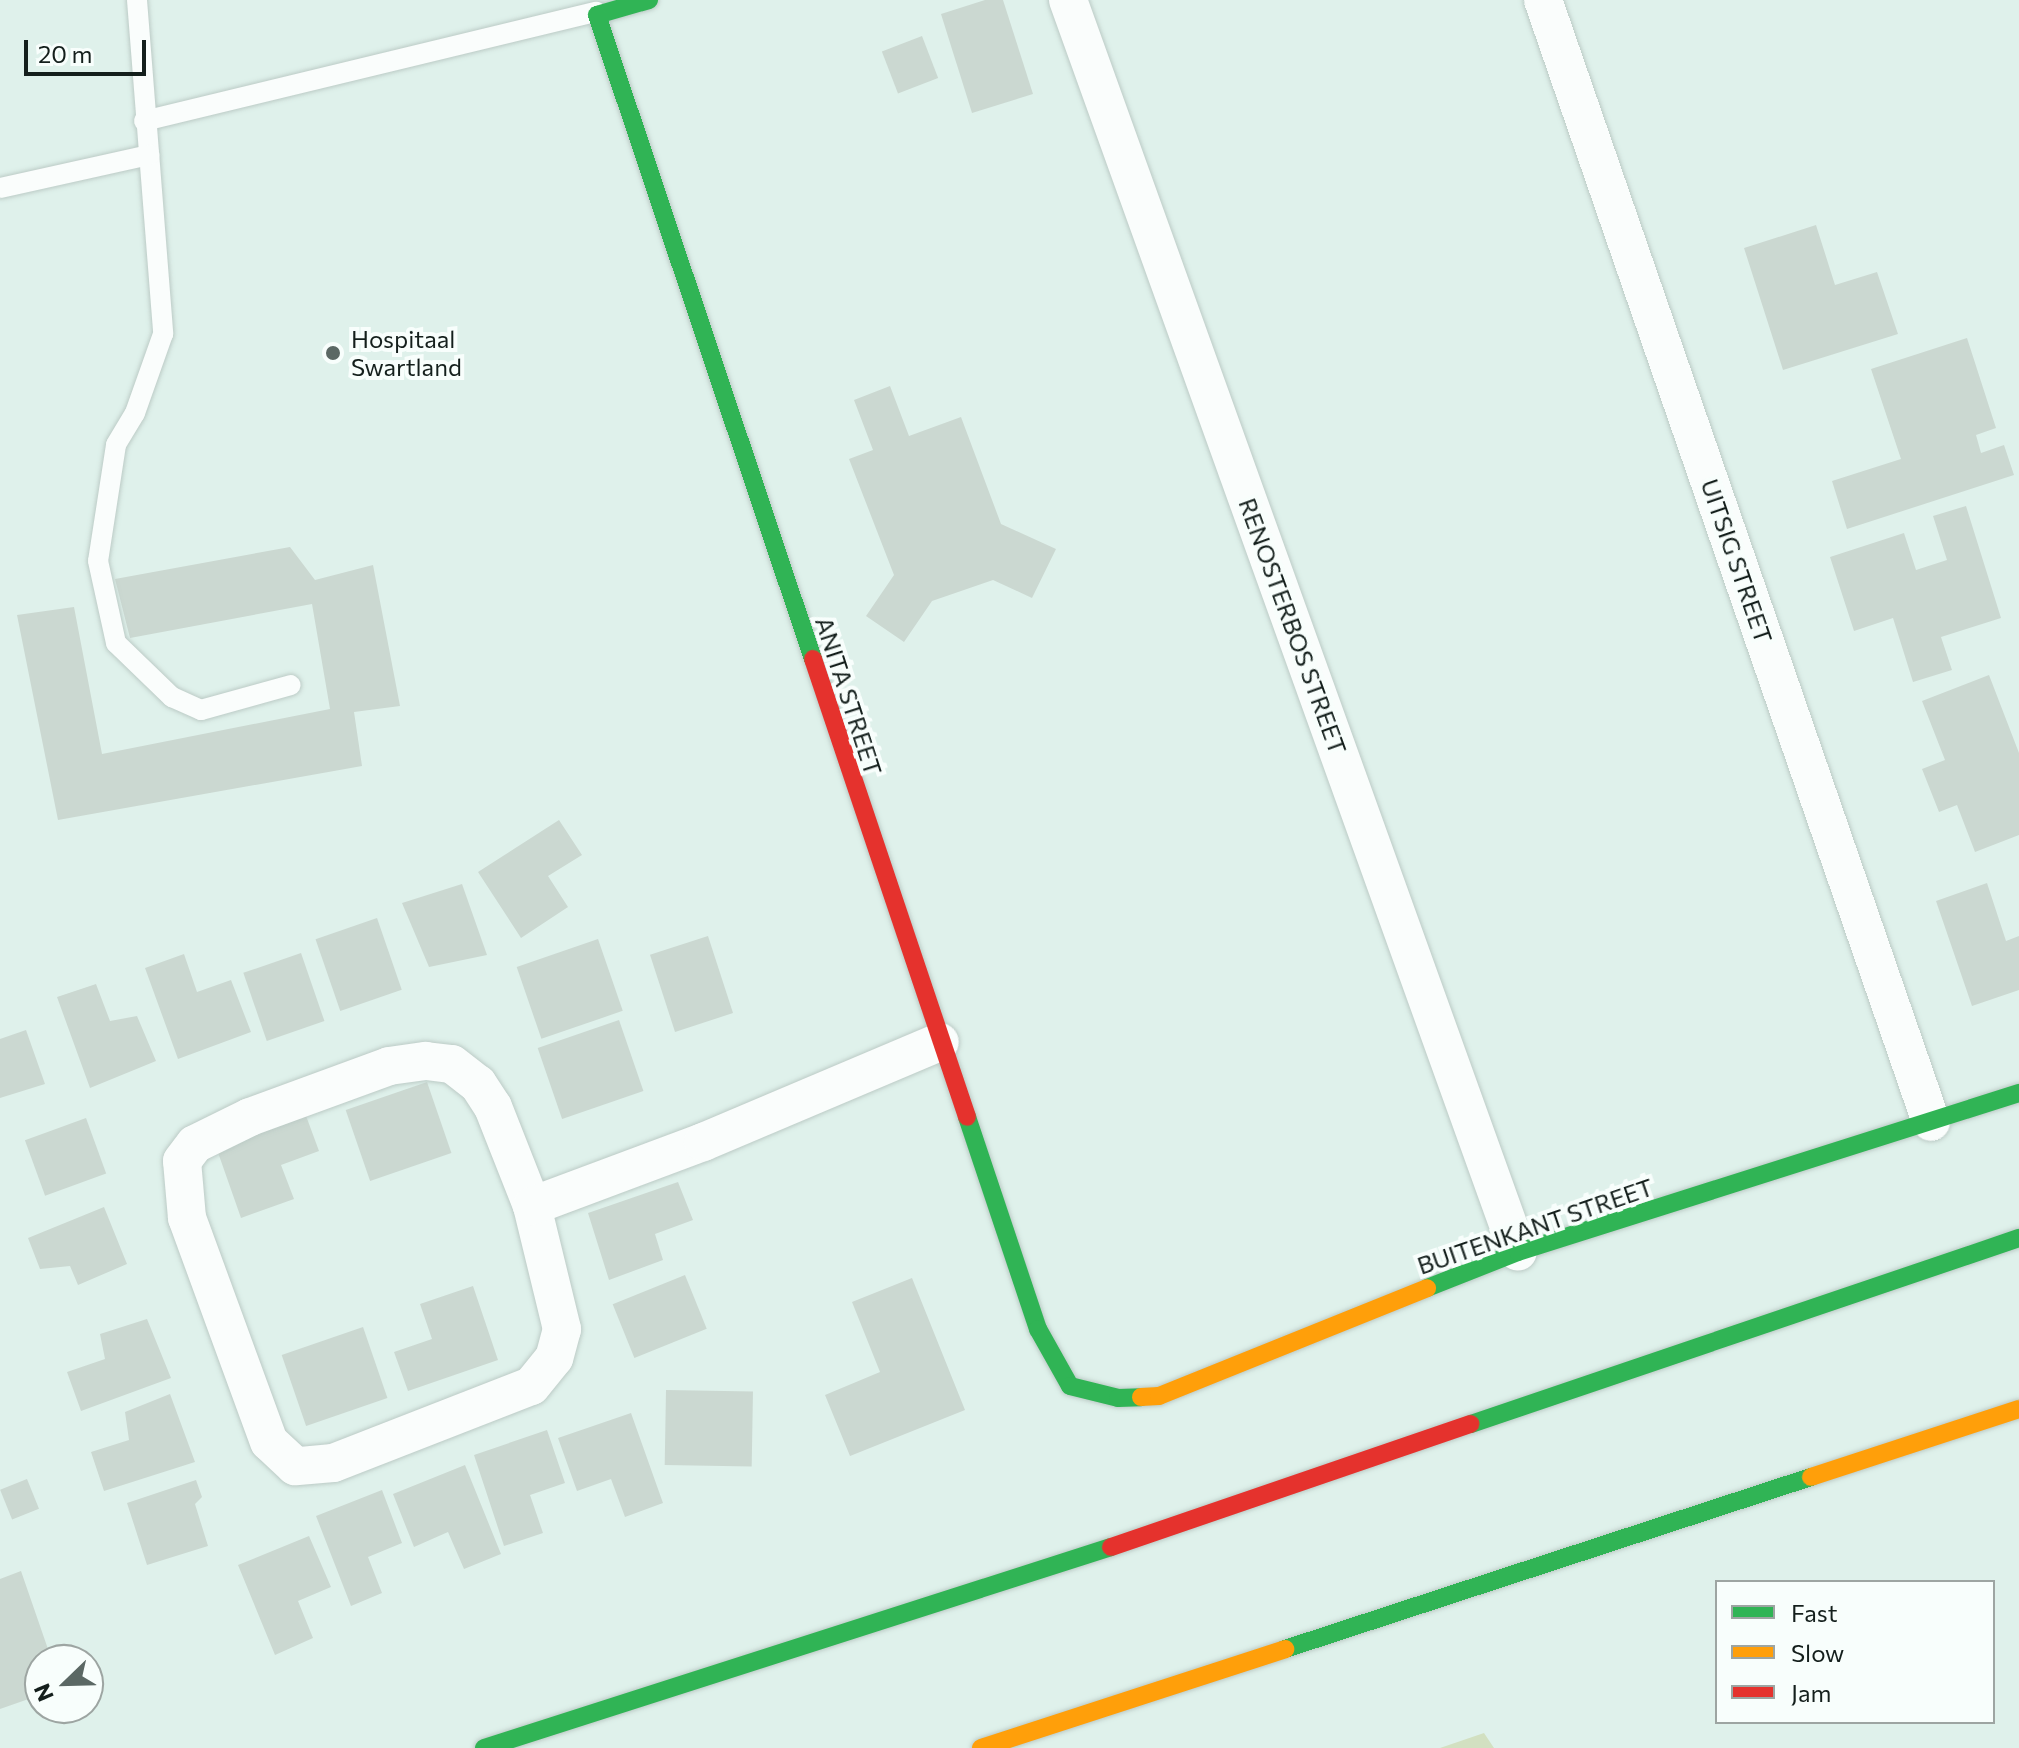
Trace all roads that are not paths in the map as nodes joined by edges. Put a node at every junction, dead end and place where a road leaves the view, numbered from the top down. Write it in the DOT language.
graph roads {
  1 [pos="137,0"];
  2 [pos="649,0"];
  3 [pos="1068,0"];
  4 [pos="1543,0"];
  5 [pos="596,8"];
  6 [pos="144,121"];
  7 [pos="149,155"];
  8 [pos="0,188"];
  9 [pos="291,685"];
  10 [pos="940,1042"];
  11 [pos="2019,1093"];
  12 [pos="1931,1122"];
  13 [pos="532,1206"];
  14 [pos="2019,1238"];
  15 [pos="1518,1252"];
  16 [pos="1070,1386"];
  17 [pos="2019,1409"];
  18 [pos="484,1748"];
  19 [pos="981,1748"];
  1 -- 6 [label="lane"];
  2 -- 5 [label="main road"];
  3 -- 15 [label="street, RENOSTERBOS STREET"];
  4 -- 12 [label="street, UITSIG STREET"];
  5 -- 6 [label="lane"];
  5 -- 10 [label="main road, ANITA STREET"];
  6 -- 7 [label="lane"];
  7 -- 8 [label="lane"];
  7 -- 9 [label="lane"];
  10 -- 13 [label="street"];
  10 -- 16 [label="main road, ANITA STREET"];
  11 -- 12 [label="main road, BUITENKANT STREET"];
  12 -- 15 [label="main road, BUITENKANT STREET"];
  13 -- 13 [label="street"];
  14 -- 18 [label="main road"];
  15 -- 16 [label="main road, BUITENKANT STREET"];
  17 -- 19 [label="main road"];
}
